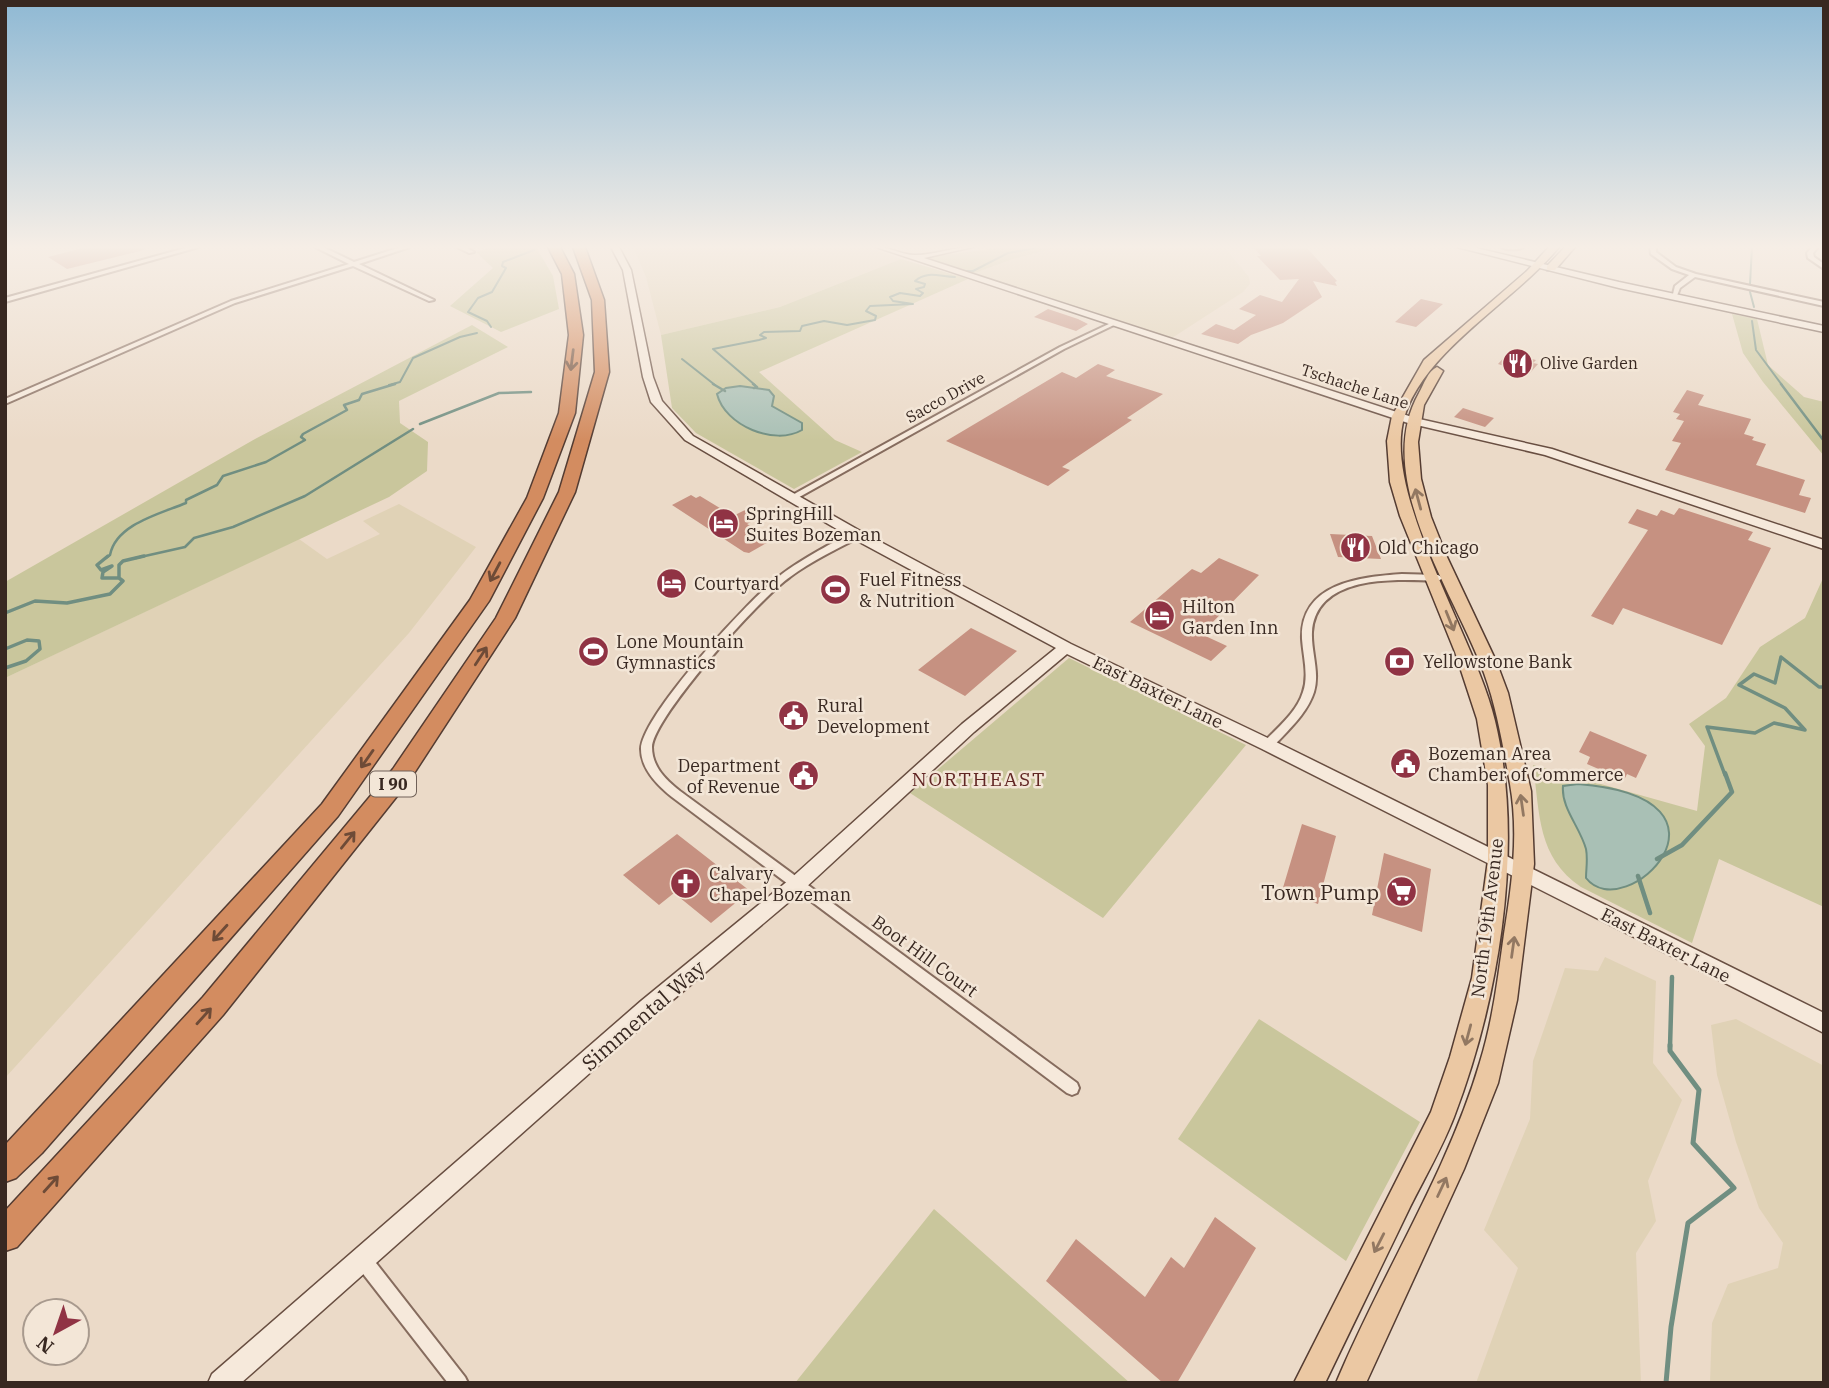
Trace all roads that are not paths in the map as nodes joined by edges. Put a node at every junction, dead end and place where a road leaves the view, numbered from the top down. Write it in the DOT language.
graph roads {
  1 [pos="211,312"];
  2 [pos="573,312"];
  3 [pos="599,312"];
  4 [pos="635,312"];
  5 [pos="1077,312"];
  6 [pos="1485,312"];
  7 [pos="1500,312"];
  8 [pos="1743,312"];
  9 [pos="1114,324"];
  10 [pos="1824,329"];
  11 [pos="5,402"];
  12 [pos="1405,419"];
  13 [pos="791,498"];
  14 [pos="857,535"];
  15 [pos="1824,545"];
  16 [pos="1442,578"];
  17 [pos="1066,647"];
  18 [pos="1268,745"];
  19 [pos="1497,860"];
  20 [pos="1524,873"];
  21 [pos="796,885"];
  22 [pos="1824,1024"];
  23 [pos="1072,1088"];
  24 [pos="5,1167"];
  25 [pos="5,1235"];
  26 [pos="363,1260"];
  27 [pos="220,1383"];
  28 [pos="459,1383"];
  29 [pos="1309,1383"];
  30 [pos="1351,1383"];
  1 -- 11 [label="street"];
  2 -- 24 [label="highway, I 90, one-way"];
  25 -- 3 [label="highway, I 90, one-way"];
  4 -- 13 [label="main road, East Baxter Lane"];
  5 -- 9 [label="main road, Tschache Lane"];
  6 -- 12 [label="main road, North 19th Avenue"];
  7 -- 12 [label="main road, North 19th Avenue"];
  8 -- 10 [label="main road"];
  9 -- 12 [label="main road, Tschache Lane"];
  9 -- 13 [label="street, Sacco Drive"];
  12 -- 15 [label="main road, Tschache Lane"];
  12 -- 16 [label="main road, North 19th Avenue"];
  13 -- 14 [label="main road, East Baxter Lane"];
  14 -- 17 [label="main road, East Baxter Lane"];
  14 -- 21 [label="street, Boot Hill Court"];
  16 -- 18 [label="street"];
  16 -- 19 [label="main road, North 19th Avenue, one-way"];
  20 -- 16 [label="main road, North 19th Avenue, one-way"];
  17 -- 18 [label="main road, East Baxter Lane"];
  17 -- 21 [label="main road, Simmental Way"];
  18 -- 19 [label="main road, East Baxter Lane"];
  19 -- 20 [label="main road, East Baxter Lane"];
  19 -- 29 [label="main road, North 19th Avenue, one-way"];
  20 -- 22 [label="main road, East Baxter Lane"];
  30 -- 20 [label="main road, North 19th Avenue, one-way"];
  21 -- 23 [label="street, Boot Hill Court"];
  21 -- 26 [label="main road, Simmental Way"];
  26 -- 27 [label="main road, Simmental Way"];
  26 -- 28 [label="street"];
}
